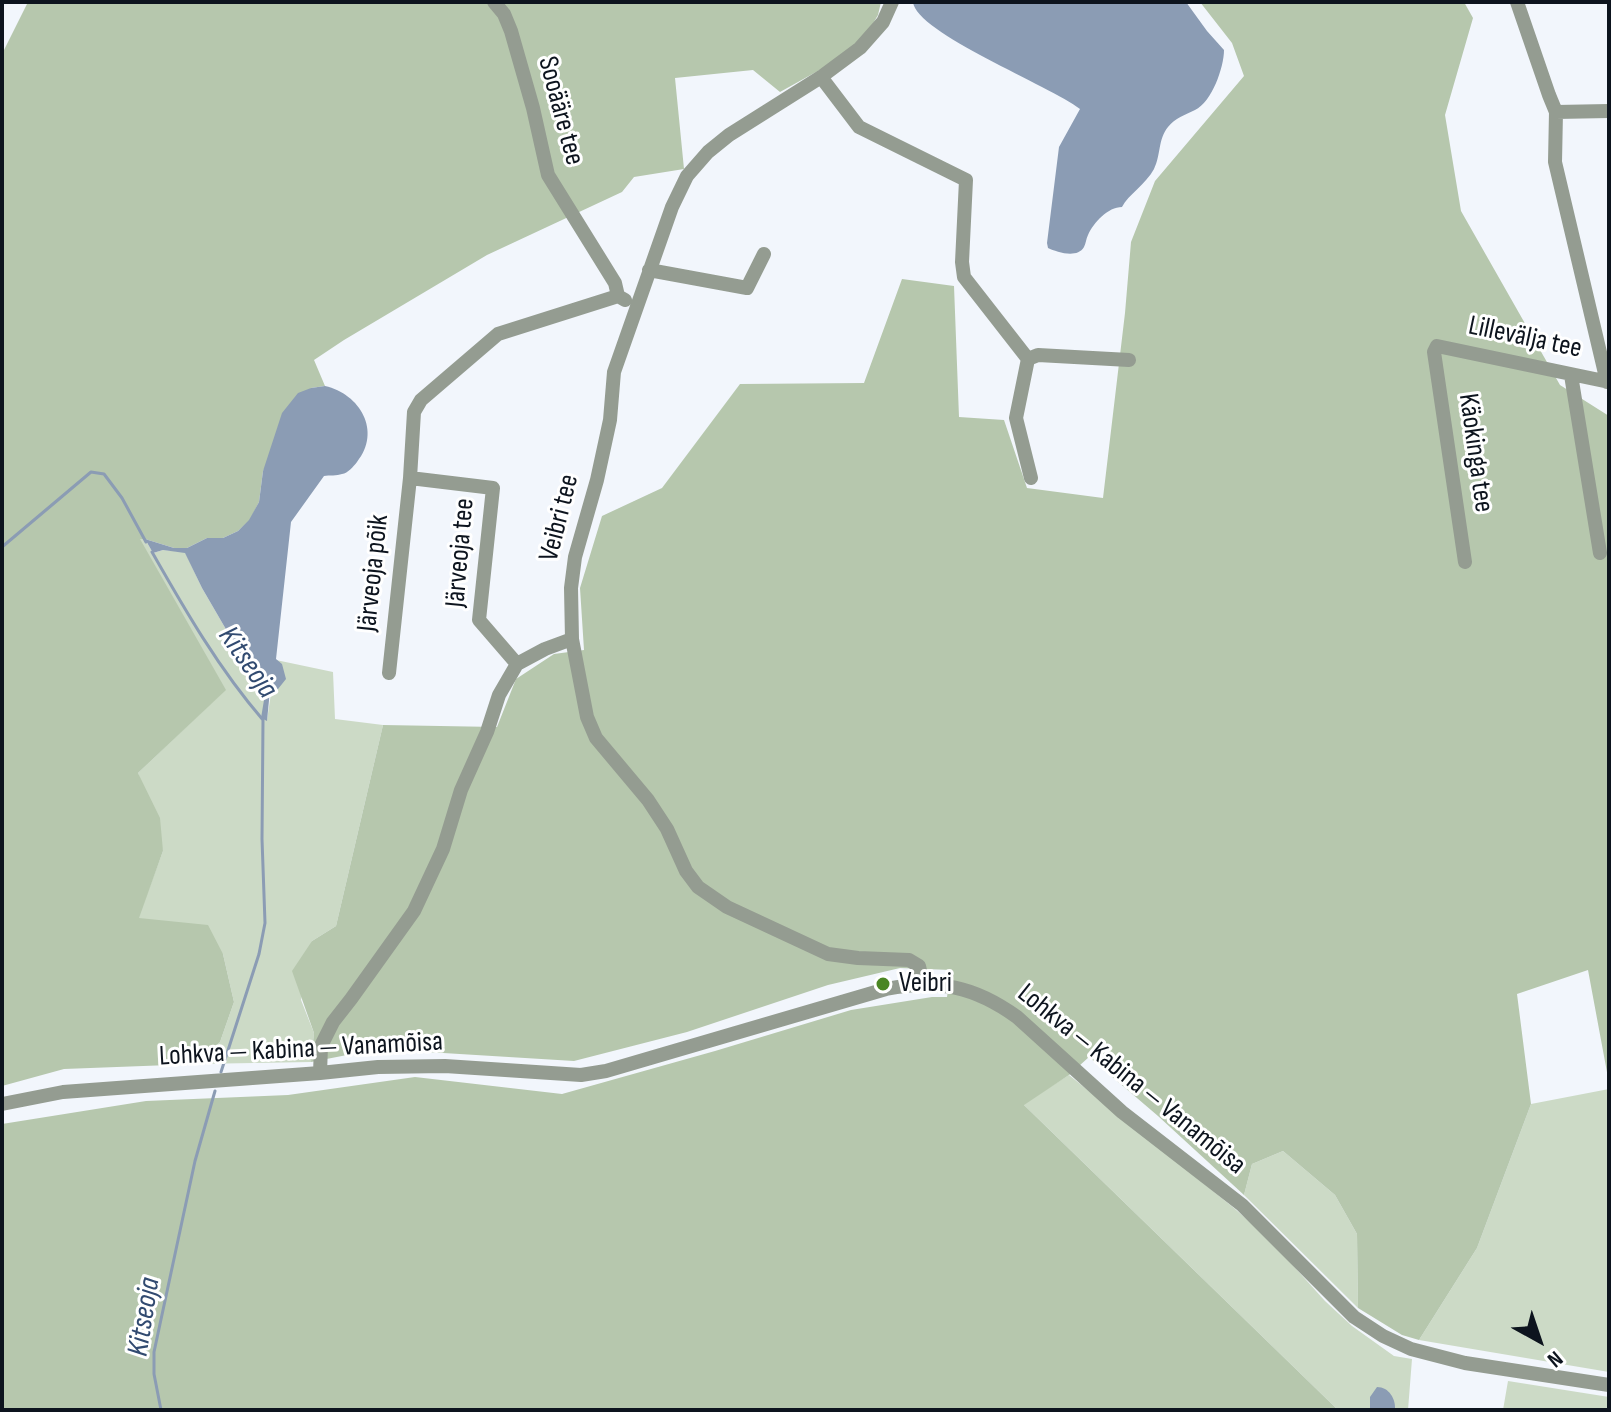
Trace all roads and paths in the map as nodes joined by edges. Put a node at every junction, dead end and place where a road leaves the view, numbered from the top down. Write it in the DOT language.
graph roads {
  1 [pos="494,2"];
  2 [pos="892,2"];
  3 [pos="1517,2"];
  4 [pos="821,77"];
  5 [pos="1609,111"];
  6 [pos="1556,112"];
  7 [pos="764,254"];
  8 [pos="649,270"];
  9 [pos="618,296"];
  10 [pos="636,305"];
  11 [pos="1434,352"];
  12 [pos="1028,359"];
  13 [pos="1129,360"];
  14 [pos="1571,375"];
  15 [pos="1608,382"];
  16 [pos="410,478"];
  17 [pos="1031,478"];
  18 [pos="1600,553"];
  19 [pos="1465,562"];
  20 [pos="572,639"];
  21 [pos="517,664"];
  22 [pos="389,673"];
  23 [pos="923,984"];
  24 [pos="320,1073"];
  25 [pos="2,1104"];
  26 [pos="1609,1385"];
  1 -- 9 [label="street, Sooääre tee"];
  2 -- 4 [label="street, Veibri tee"];
  3 -- 6 [label="street"];
  4 -- 8 [label="street, Veibri tee"];
  4 -- 12 [label="street"];
  5 -- 6 [label="street"];
  6 -- 15 [label="street"];
  7 -- 8 [label="street"];
  8 -- 10 [label="street, Veibri tee"];
  9 -- 10 [label="street"];
  9 -- 16 [label="street"];
  10 -- 20 [label="street, Veibri tee"];
  11 -- 14 [label="street, Lillevälja tee"];
  11 -- 19 [label="street, Käokinga tee"];
  12 -- 13 [label="street"];
  12 -- 17 [label="street"];
  14 -- 15 [label="street, Lillevälja tee"];
  14 -- 18 [label="street"];
  16 -- 21 [label="street, Järveoja tee"];
  16 -- 22 [label="street, Järveoja põik"];
  20 -- 21 [label="street"];
  20 -- 23 [label="street, Veibri tee"];
  21 -- 24 [label="street"];
  23 -- 24 [label="street, Lohkva — Kabina — Vanamõisa"];
  23 -- 26 [label="street, Lohkva — Kabina — Vanamõisa"];
  24 -- 25 [label="street, Lohkva — Kabina — Vanamõisa"];
}
